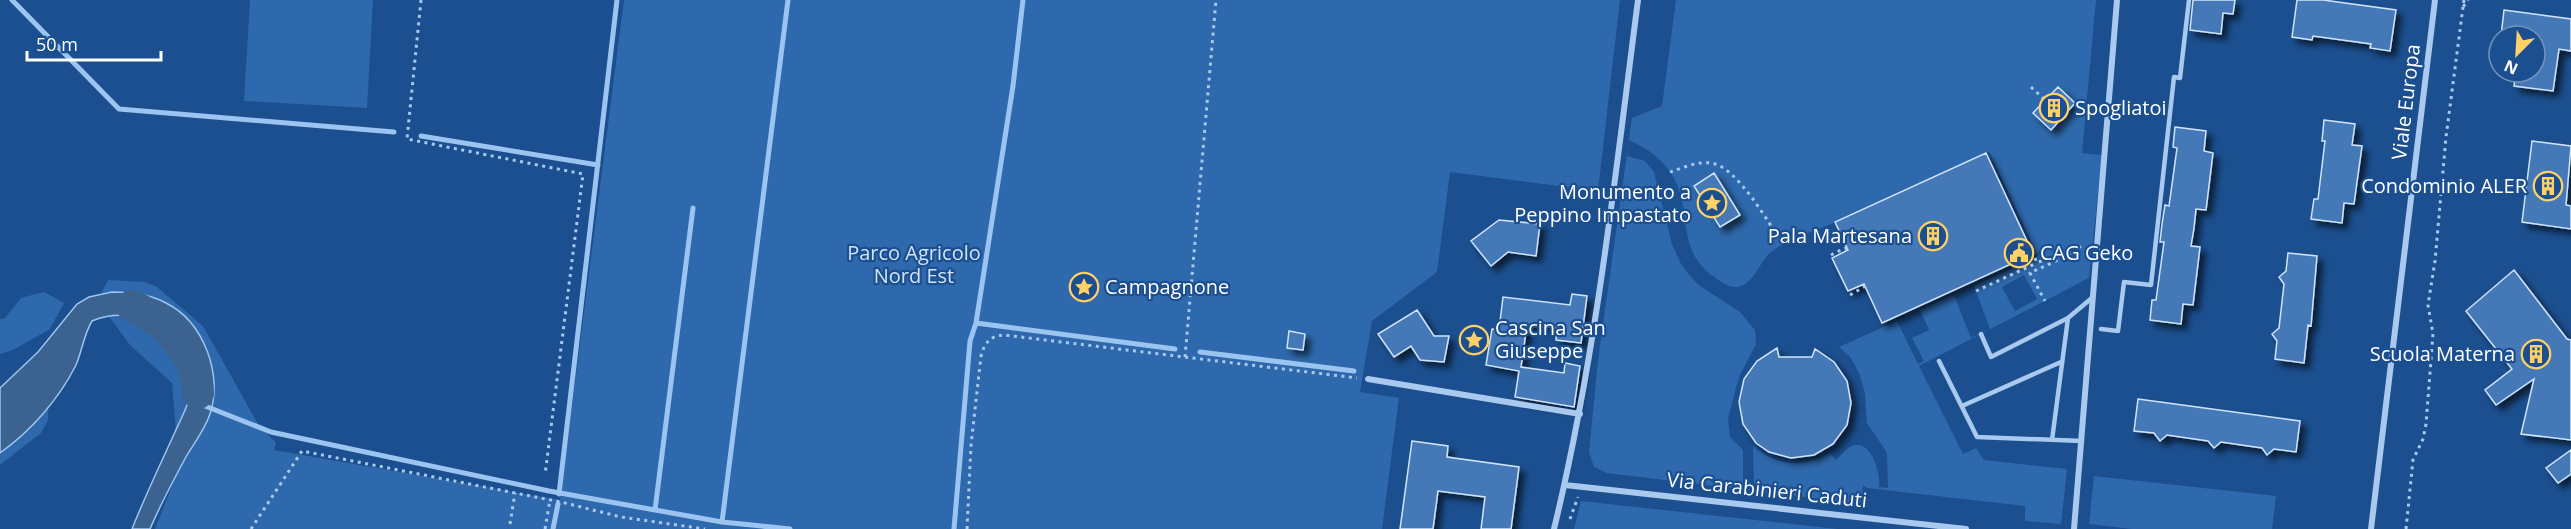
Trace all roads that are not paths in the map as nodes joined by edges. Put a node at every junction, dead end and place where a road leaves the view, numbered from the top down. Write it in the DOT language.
graph roads {
  1 [pos="1638,0"];
  2 [pos="2117,0"];
  3 [pos="2189,0"];
  4 [pos="2435,0"];
  5 [pos="2093,297"];
  6 [pos="2068,318"];
  7 [pos="2101,329"];
  8 [pos="1981,334"];
  9 [pos="1939,361"];
  10 [pos="2061,362"];
  11 [pos="1368,380"];
  12 [pos="1962,406"];
  13 [pos="1580,414"];
  14 [pos="2052,440"];
  15 [pos="2082,441"];
  16 [pos="1565,485"];
  17 [pos="1554,529"];
  18 [pos="1966,529"];
  19 [pos="2074,529"];
  20 [pos="2372,529"];
  1 -- 13 [label="street"];
  2 -- 5 [label="street"];
  3 -- 7 [label="lane"];
  4 -- 20 [label="street, Viale Europa"];
  5 -- 6 [label="lane"];
  5 -- 15 [label="street"];
  6 -- 8 [label="lane"];
  6 -- 10 [label="lane"];
  9 -- 12 [label="lane"];
  10 -- 12 [label="lane"];
  10 -- 14 [label="lane"];
  11 -- 13 [label="street"];
  12 -- 14 [label="lane"];
  13 -- 16 [label="street"];
  14 -- 15 [label="lane"];
  15 -- 19 [label="street"];
  16 -- 17 [label="street"];
  16 -- 18 [label="street, Via Carabinieri Caduti"];
}
